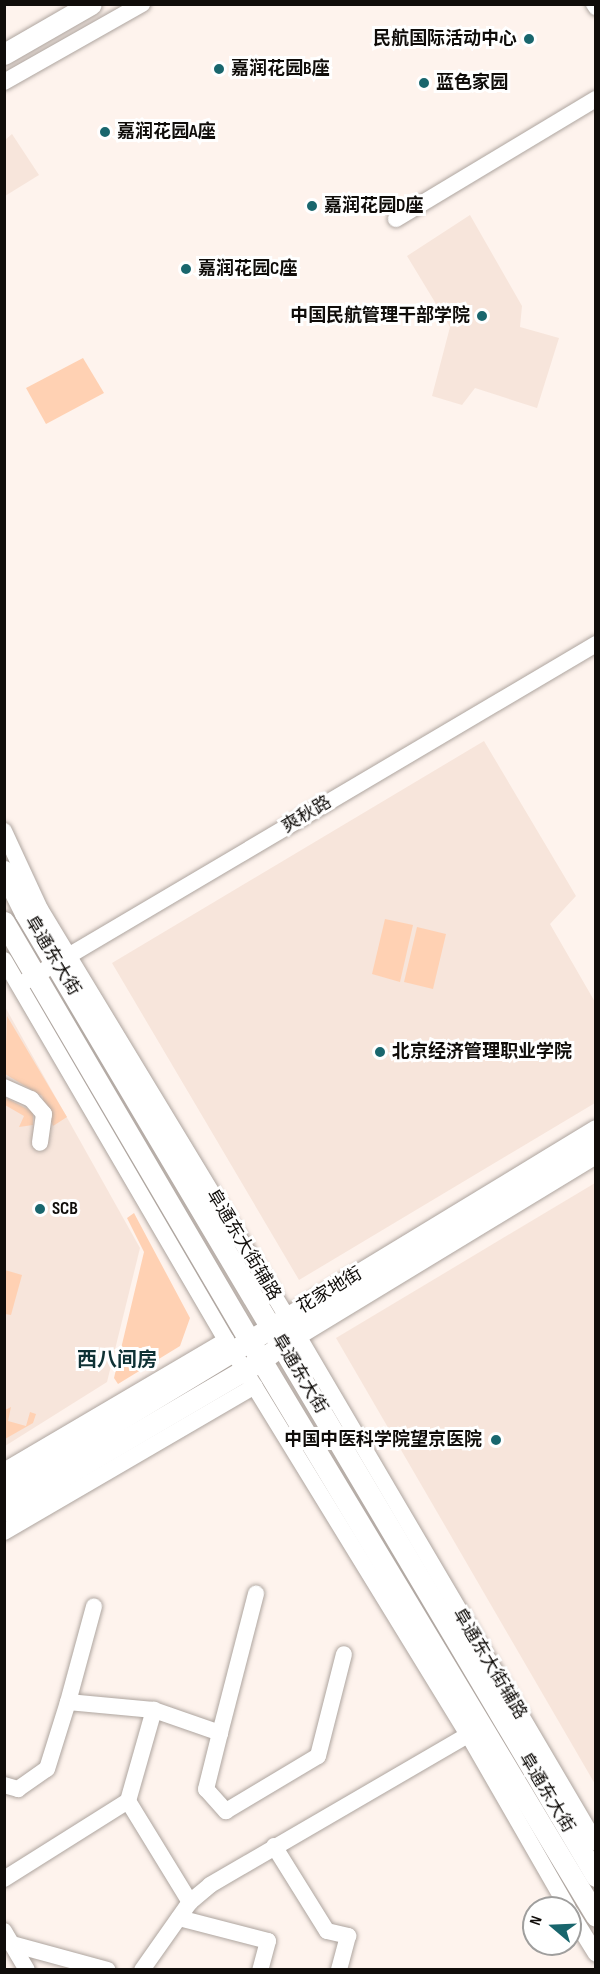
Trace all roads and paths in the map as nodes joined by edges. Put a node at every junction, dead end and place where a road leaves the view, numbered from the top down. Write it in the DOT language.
graph roads {
  1 [pos="91,4"];
  2 [pos="142,4"];
  3 [pos="4,54"];
  4 [pos="4,82"];
  5 [pos="596,99"];
  6 [pos="396,219"];
  7 [pos="596,644"];
  8 [pos="4,831"];
  9 [pos="4,871"];
  10 [pos="4,922"];
  11 [pos="4,960"];
  12 [pos="63,960"];
  13 [pos="26,981"];
  14 [pos="4,1087"];
  15 [pos="596,1130"];
  16 [pos="40,1143"];
  17 [pos="596,1152"];
  18 [pos="284,1331"];
  19 [pos="245,1358"];
  20 [pos="4,1471"];
  21 [pos="4,1490"];
  22 [pos="4,1511"];
  23 [pos="4,1532"];
  24 [pos="256,1594"];
  25 [pos="94,1606"];
  26 [pos="344,1654"];
  27 [pos="68,1702"];
  28 [pos="154,1710"];
  29 [pos="475,1731"];
  30 [pos="220,1733"];
  31 [pos="4,1785"];
  32 [pos="128,1801"];
  33 [pos="596,1843"];
  34 [pos="274,1846"];
  35 [pos="596,1876"];
  36 [pos="4,1879"];
  37 [pos="562,1896"];
  38 [pos="190,1902"];
  39 [pos="596,1916"];
  40 [pos="179,1918"];
  41 [pos="582,1931"];
  42 [pos="8,1938"];
  43 [pos="596,1954"];
  44 [pos="27,1970"];
  45 [pos="108,1970"];
  46 [pos="142,1970"];
  47 [pos="260,1970"];
  48 [pos="339,1970"];
  1 -- 3 [label="main road"];
  2 -- 4 [label="street"];
  5 -- 6 [label="street"];
  7 -- 12 [label="street, 爽秋路"];
  8 -- 12 [label="street"];
  9 -- 12 [label="main road, 阜通东大街"];
  10 -- 13 [label="main road, 阜通东大街"];
  11 -- 13 [label="street"];
  12 -- 13 [label="street, 爽秋路"];
  12 -- 18 [label="main road, 阜通东大街"];
  13 -- 19 [label="main road, 阜通东大街"];
  13 -- 19 [label="street"];
  14 -- 16 [label="street"];
  15 -- 18 [label="main road, 花家地街"];
  17 -- 18 [label="main road, 花家地街"];
  18 -- 19 [label="main road, 花家地街"];
  18 -- 33 [label="street, 阜通东大街辅路"];
  18 -- 35 [label="main road, 阜通东大街"];
  19 -- 20 [label="street"];
  19 -- 21 [label="main road, 花家地街"];
  19 -- 22 [label="main road, 花家地街"];
  19 -- 23 [label="street"];
  19 -- 29 [label="main road, 阜通东大街"];
  24 -- 30 [label="street"];
  25 -- 27 [label="street"];
  26 -- 30 [label="street"];
  27 -- 28 [label="street"];
  27 -- 31 [label="street"];
  28 -- 30 [label="street"];
  28 -- 32 [label="street"];
  29 -- 34 [label="street"];
  29 -- 37 [label="street"];
  29 -- 39 [label="main road, 阜通东大街"];
  32 -- 36 [label="street"];
  32 -- 38 [label="street"];
  34 -- 38 [label="street"];
  34 -- 48 [label="street"];
  38 -- 40 [label="street"];
  40 -- 46 [label="street"];
  40 -- 47 [label="street"];
  41 -- 43 [label="street"];
  42 -- 44 [label="street"];
  42 -- 45 [label="street"];
}
